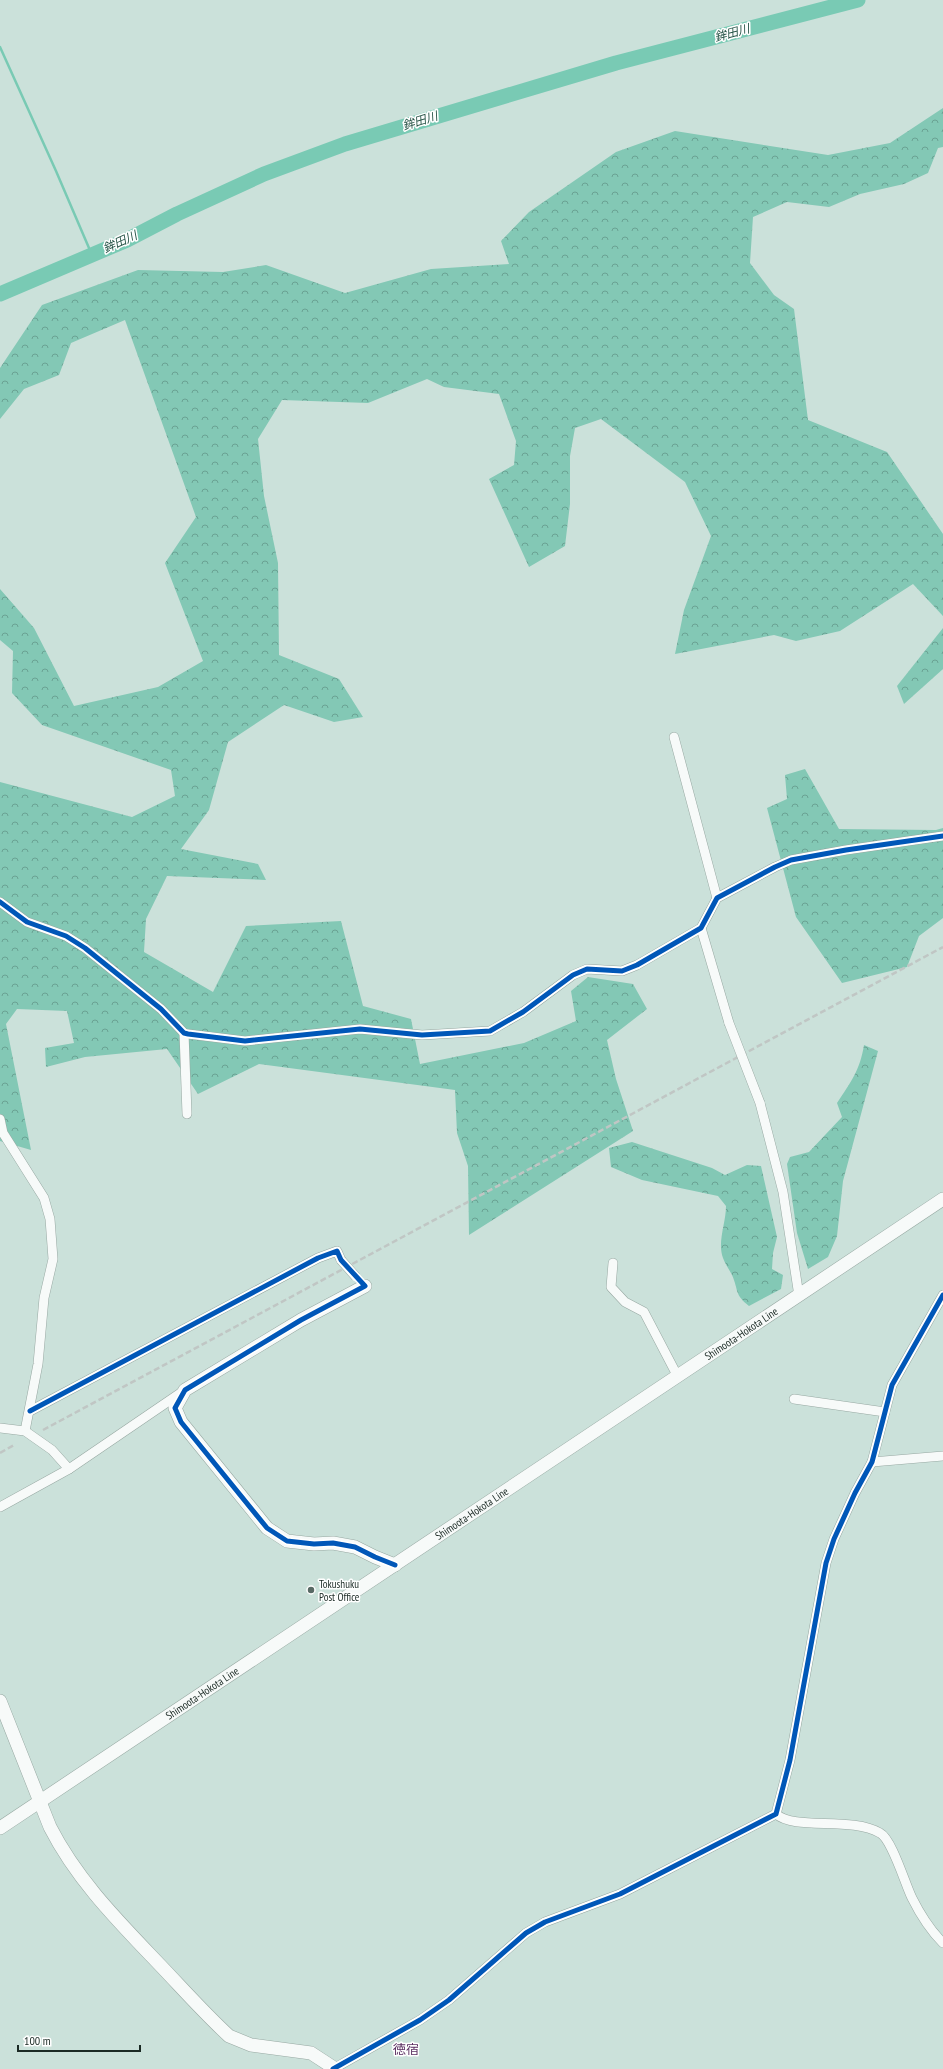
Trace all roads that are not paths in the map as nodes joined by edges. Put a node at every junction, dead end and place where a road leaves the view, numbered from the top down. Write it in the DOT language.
graph roads {
  1 [pos="674,737"];
  2 [pos="943,836"];
  3 [pos="717,898"];
  4 [pos="0,902"];
  5 [pos="701,928"];
  6 [pos="184,1033"];
  7 [pos="187,1114"];
  8 [pos="0,1120"];
  9 [pos="943,1199"];
  10 [pos="613,1263"];
  11 [pos="361,1282"];
  12 [pos="943,1295"];
  13 [pos="799,1296"];
  14 [pos="678,1377"];
  15 [pos="185,1390"];
  16 [pos="794,1399"];
  17 [pos="30,1411"];
  18 [pos="885,1412"];
  19 [pos="0,1428"];
  20 [pos="25,1431"];
  21 [pos="943,1456"];
  22 [pos="872,1462"];
  23 [pos="69,1469"];
  24 [pos="0,1507"];
  25 [pos="395,1565"];
  26 [pos="0,1701"];
  27 [pos="40,1801"];
  28 [pos="776,1814"];
  29 [pos="0,1828"];
  30 [pos="943,1944"];
  31 [pos="334,2069"];
  1 -- 3 [label="street"];
  2 -- 3 [label="street"];
  3 -- 5 [label="street"];
  4 -- 6 [label="street"];
  5 -- 6 [label="street"];
  5 -- 13 [label="street, bridge"];
  6 -- 7 [label="street"];
  8 -- 17 [label="street"];
  9 -- 13 [label="main road, Shimoota-Hokota Line"];
  10 -- 14 [label="street"];
  11 -- 15 [label="main road"];
  11 -- 17 [label="street, bridge"];
  12 -- 18 [label="street"];
  13 -- 14 [label="main road, Shimoota-Hokota Line"];
  14 -- 25 [label="main road, Shimoota-Hokota Line"];
  15 -- 23 [label="street"];
  15 -- 25 [label="main road"];
  16 -- 18 [label="street"];
  17 -- 20 [label="street"];
  18 -- 22 [label="street"];
  19 -- 20 [label="street"];
  20 -- 23 [label="street"];
  21 -- 22 [label="street"];
  22 -- 28 [label="street"];
  23 -- 24 [label="street"];
  25 -- 27 [label="main road, Shimoota-Hokota Line"];
  26 -- 27 [label="main road"];
  27 -- 29 [label="main road, Shimoota-Hokota Line"];
  27 -- 31 [label="main road"];
  28 -- 30 [label="street"];
  28 -- 31 [label="street"];
}
